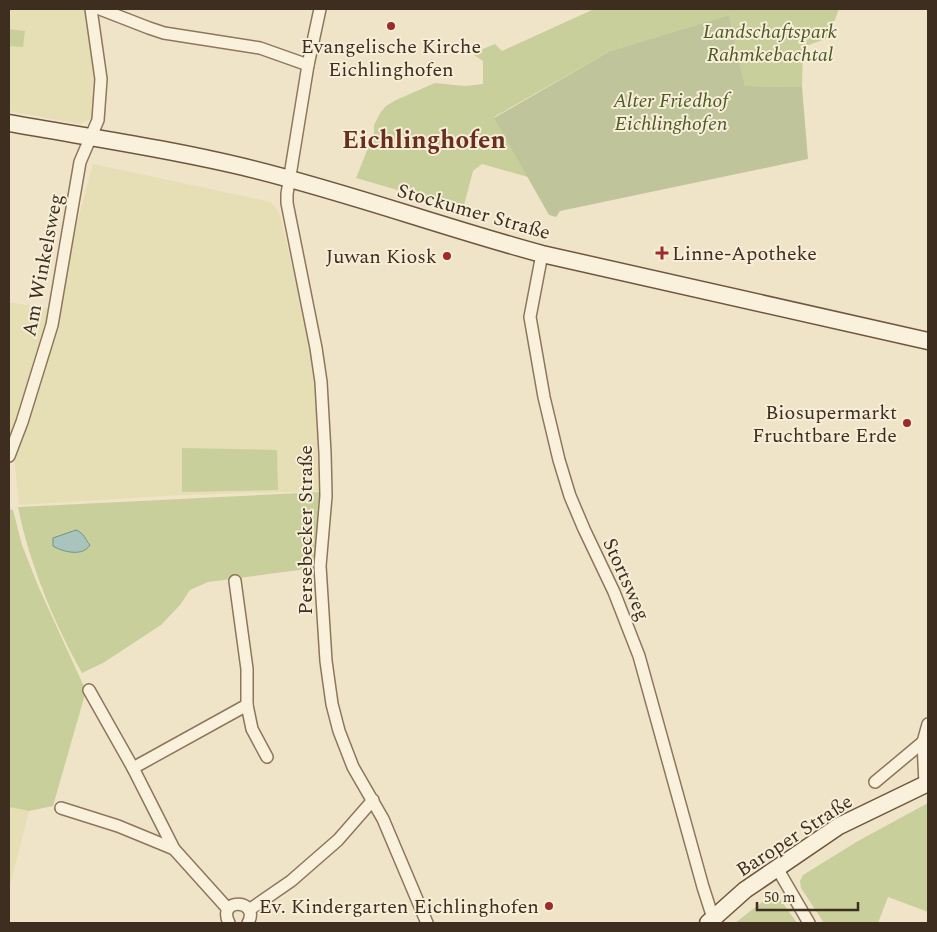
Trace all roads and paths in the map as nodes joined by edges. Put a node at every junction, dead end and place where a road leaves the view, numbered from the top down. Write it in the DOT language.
graph roads {
  1 [pos="90,9"];
  2 [pos="100,9"];
  3 [pos="320,9"];
  4 [pos="308,65"];
  5 [pos="9,123"];
  6 [pos="92,138"];
  7 [pos="289,179"];
  8 [pos="542,254"];
  9 [pos="928,341"];
  10 [pos="9,456"];
  11 [pos="235,581"];
  12 [pos="89,690"];
  13 [pos="247,705"];
  14 [pos="928,724"];
  15 [pos="924,742"];
  16 [pos="267,757"];
  17 [pos="133,768"];
  18 [pos="876,782"];
  19 [pos="926,784"];
  20 [pos="373,800"];
  21 [pos="61,808"];
  22 [pos="174,849"];
  23 [pos="777,868"];
  24 [pos="228,909"];
  25 [pos="249,910"];
  26 [pos="711,921"];
  27 [pos="229,923"];
  28 [pos="248,923"];
  29 [pos="427,923"];
  30 [pos="809,923"];
  1 -- 6 [label="street, Am Winkelsweg"];
  2 -- 4 [label="street"];
  3 -- 4 [label="street, Persebecker Straße"];
  4 -- 7 [label="street, Persebecker Straße"];
  5 -- 6 [label="main road, Stockumer Straße"];
  6 -- 7 [label="main road, Stockumer Straße"];
  6 -- 10 [label="street, Am Winkelsweg"];
  7 -- 8 [label="main road, Stockumer Straße"];
  7 -- 20 [label="street, Persebecker Straße"];
  8 -- 9 [label="main road, Stockumer Straße"];
  8 -- 26 [label="street, Stortsweg"];
  11 -- 13 [label="street"];
  12 -- 17 [label="street"];
  13 -- 16 [label="street"];
  13 -- 17 [label="street"];
  14 -- 15 [label="street, Baroper Straße"];
  15 -- 18 [label="street"];
  15 -- 19 [label="street, Baroper Straße"];
  17 -- 22 [label="street"];
  19 -- 23 [label="main road, Baroper Straße"];
  20 -- 25 [label="street"];
  20 -- 29 [label="street, Persebecker Straße"];
  21 -- 22 [label="street"];
  22 -- 24 [label="street"];
  23 -- 26 [label="main road, Baroper Straße"];
  23 -- 30 [label="street"];
  24 -- 25 [label="street"];
  24 -- 27 [label="street"];
  25 -- 28 [label="street"];
}
